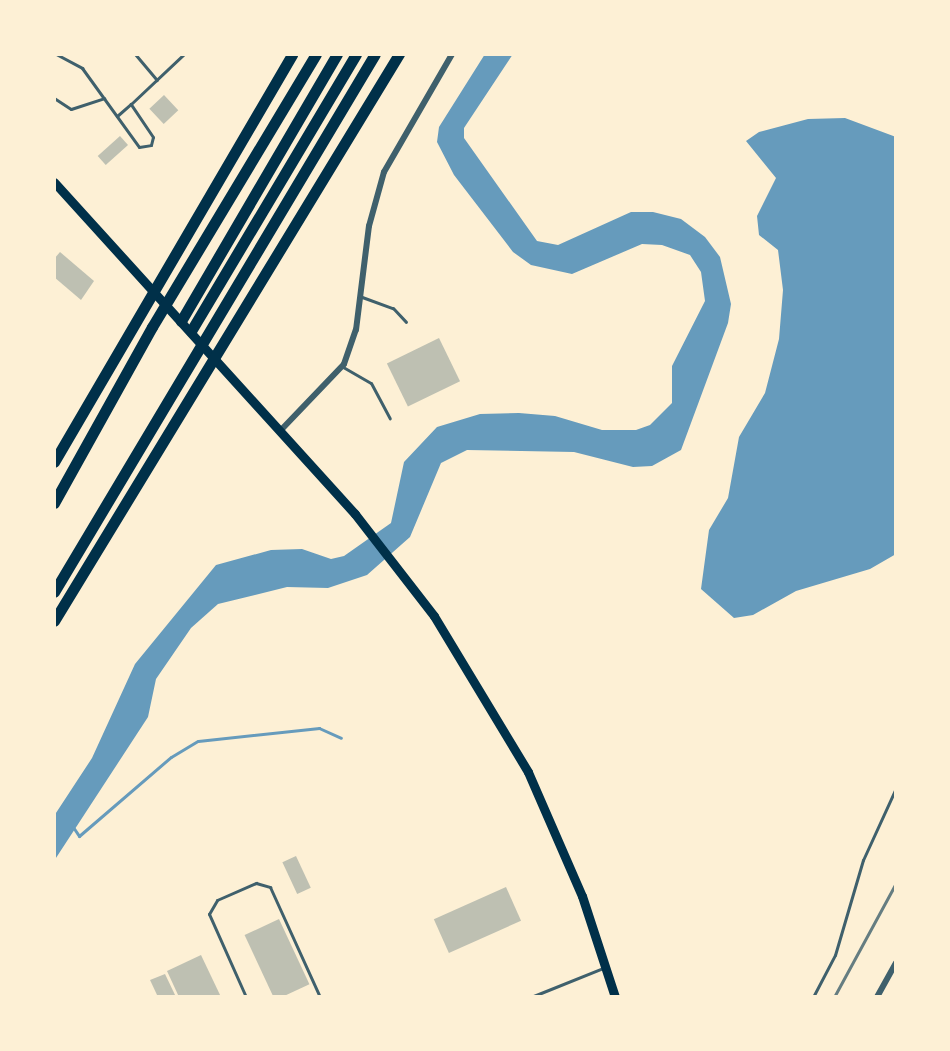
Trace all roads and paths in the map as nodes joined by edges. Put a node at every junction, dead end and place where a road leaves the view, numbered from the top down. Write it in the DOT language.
graph roads {
  1 [pos="56,54"];
  2 [pos="135,54"];
  3 [pos="184,54"];
  4 [pos="292,54"];
  5 [pos="316,54"];
  6 [pos="337,54"];
  7 [pos="356,54"];
  8 [pos="375,54"];
  9 [pos="399,54"];
  10 [pos="452,54"];
  11 [pos="157,80"];
  12 [pos="54,98"];
  13 [pos="104,98"];
  14 [pos="131,104"];
  15 [pos="117,116"];
  16 [pos="54,182"];
  17 [pos="360,297"];
  18 [pos="181,321"];
  19 [pos="406,322"];
  20 [pos="191,331"];
  21 [pos="342,366"];
  22 [pos="390,418"];
  23 [pos="281,430"];
  24 [pos="54,462"];
  25 [pos="54,503"];
  26 [pos="54,592"];
  27 [pos="54,621"];
  28 [pos="896,788"];
  29 [pos="896,963"];
  30 [pos="607,967"];
  31 [pos="246,997"];
  32 [pos="320,997"];
  33 [pos="531,997"];
  34 [pos="615,997"];
  35 [pos="813,997"];
  36 [pos="877,997"];
  1 -- 13 [label="lane"];
  2 -- 11 [label="lane"];
  3 -- 11 [label="lane"];
  4 -- 24 [label="highway"];
  5 -- 25 [label="highway"];
  6 -- 18 [label="highway"];
  7 -- 20 [label="highway"];
  8 -- 26 [label="highway"];
  9 -- 27 [label="highway"];
  10 -- 17 [label="street"];
  11 -- 14 [label="lane"];
  12 -- 13 [label="lane"];
  13 -- 15 [label="lane"];
  14 -- 15 [label="lane"];
  14 -- 15 [label="lane"];
  16 -- 18 [label="main road"];
  17 -- 19 [label="lane"];
  17 -- 21 [label="street"];
  18 -- 20 [label="main road"];
  20 -- 23 [label="main road"];
  21 -- 22 [label="lane"];
  21 -- 23 [label="street"];
  23 -- 30 [label="main road"];
  28 -- 35 [label="lane"];
  29 -- 36 [label="street"];
  30 -- 33 [label="lane"];
  30 -- 34 [label="main road"];
  31 -- 32 [label="lane"];
}
